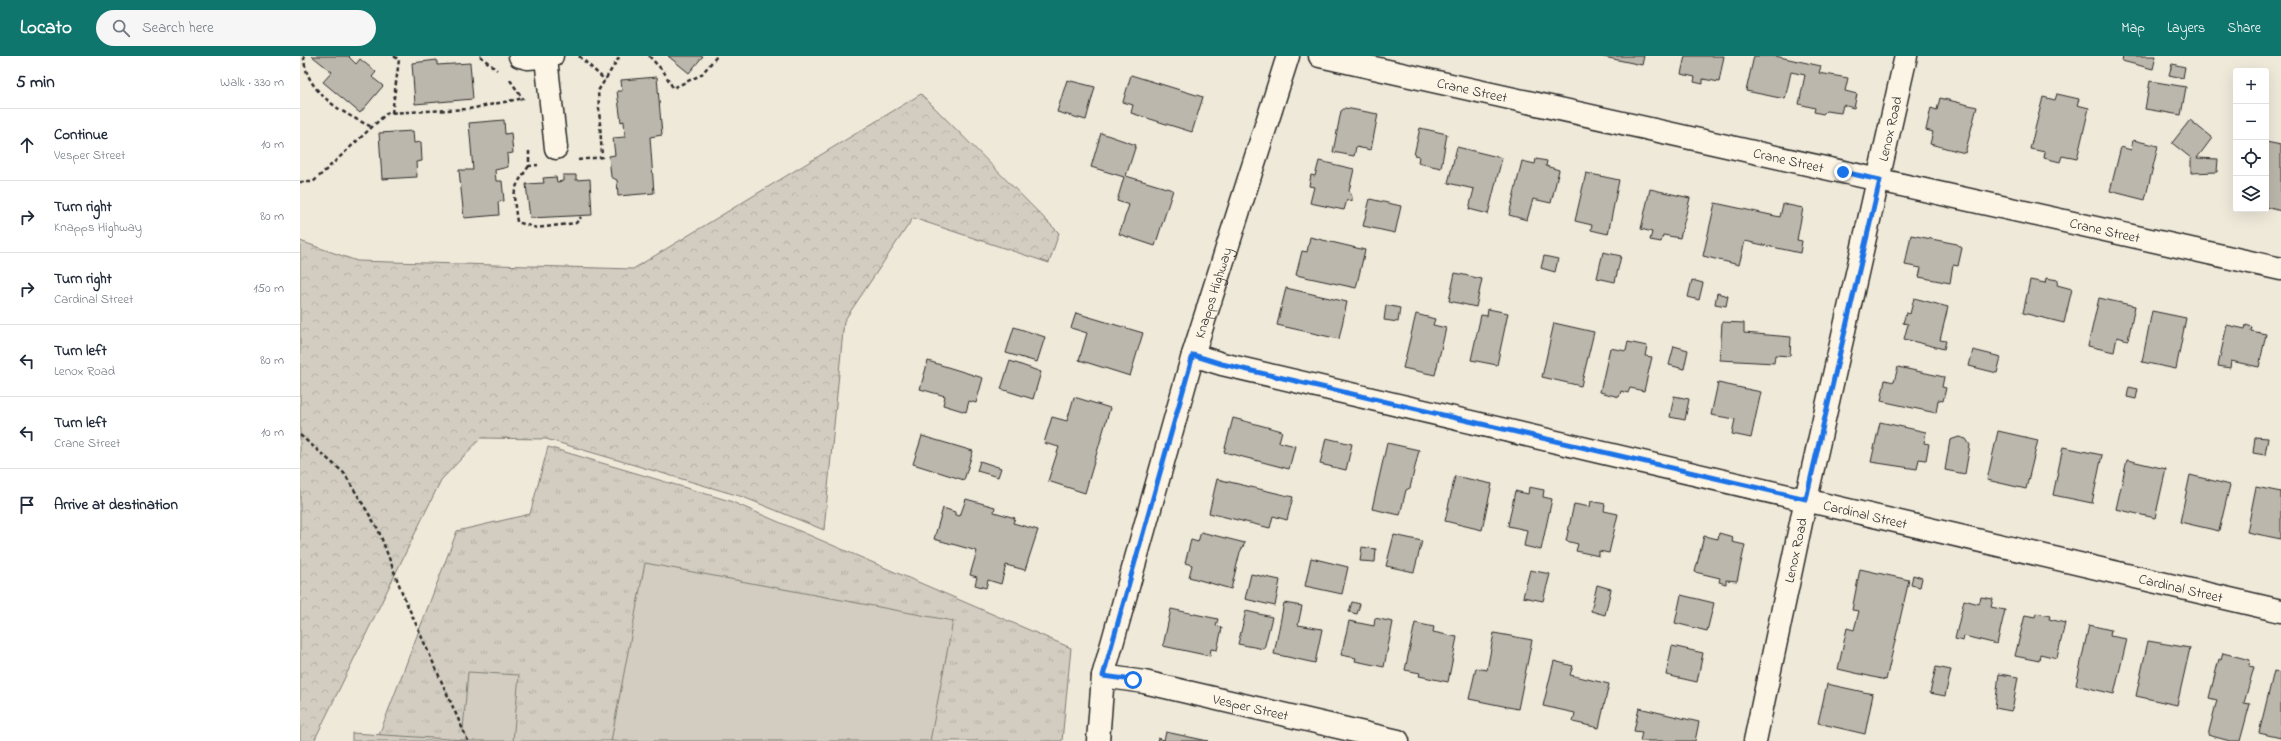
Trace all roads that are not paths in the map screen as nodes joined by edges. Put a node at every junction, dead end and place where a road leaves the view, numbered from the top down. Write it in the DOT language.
graph roads {
  1 [pos="520,56"];
  2 [pos="1288,56"];
  3 [pos="1320,56"];
  4 [pos="1906,56"];
  5 [pos="549,57"];
  6 [pos="556,148"];
  7 [pos="1880,180"];
  8 [pos="2281,269"];
  9 [pos="1193,355"];
  10 [pos="1806,499"];
  11 [pos="2281,611"];
  12 [pos="1103,676"];
  13 [pos="1098,741"];
  14 [pos="1398,741"];
  15 [pos="1755,741"];
  1 -- 5 [label="street"];
  2 -- 9 [label="street, Knapps Highway"];
  3 -- 7 [label="street, Crane Street"];
  4 -- 7 [label="street, Lenox Road"];
  5 -- 6 [label="street"];
  7 -- 8 [label="street, Crane Street"];
  7 -- 10 [label="street, Lenox Road"];
  9 -- 10 [label="street, Cardinal Street"];
  9 -- 12 [label="street, Knapps Highway"];
  10 -- 11 [label="street, Cardinal Street"];
  10 -- 15 [label="street, Lenox Road"];
  12 -- 13 [label="street, Knapps Highway"];
  12 -- 14 [label="street, Vesper Street"];
}
